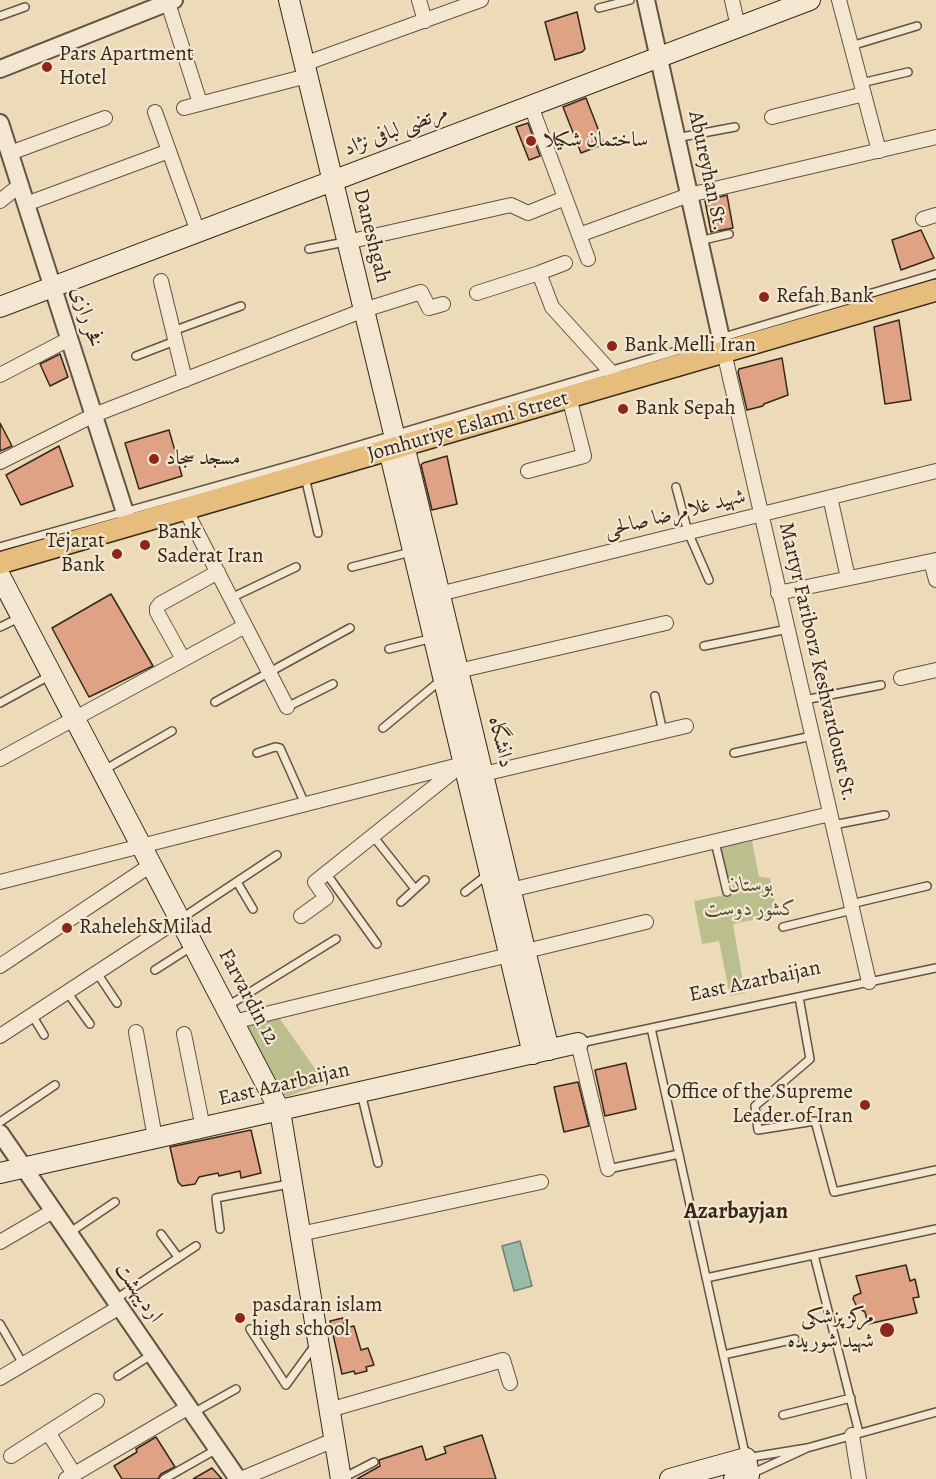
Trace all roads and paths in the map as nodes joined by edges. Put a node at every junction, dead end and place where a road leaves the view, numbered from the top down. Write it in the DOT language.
graph roads {
  1 [pos="288,0"];
  2 [pos="419,0"];
  3 [pos="481,0"];
  4 [pos="630,0"];
  5 [pos="646,0"];
  6 [pos="732,0"];
  7 [pos="810,0"];
  8 [pos="839,0"];
  9 [pos="171,1"];
  10 [pos="25,7"];
  11 [pos="599,8"];
  12 [pos="0,16"];
  13 [pos="424,21"];
  14 [pos="917,26"];
  15 [pos="738,27"];
  16 [pos="851,46"];
  17 [pos="659,58"];
  18 [pos="0,69"];
  19 [pos="306,70"];
  20 [pos="908,72"];
  21 [pos="862,88"];
  22 [pos="200,103"];
  23 [pos="531,106"];
  24 [pos="183,108"];
  25 [pos="155,112"];
  26 [pos="772,117"];
  27 [pos="105,118"];
  28 [pos="0,123"];
  29 [pos="735,127"];
  30 [pos="936,137"];
  31 [pos="676,138"];
  32 [pos="169,151"];
  33 [pos="879,151"];
  34 [pos="10,153"];
  35 [pos="333,181"];
  36 [pos="20,184"];
  37 [pos="689,195"];
  38 [pos="565,198"];
  39 [pos="0,201"];
  40 [pos="26,204"];
  41 [pos="198,232"];
  42 [pos="729,234"];
  43 [pos="579,235"];
  44 [pos="699,241"];
  45 [pos="347,242"];
  46 [pos="309,249"];
  47 [pos="588,259"];
  48 [pos="566,263"];
  49 [pos="539,273"];
  50 [pos="936,274"];
  51 [pos="161,281"];
  52 [pos="52,287"];
  53 [pos="936,290"];
  54 [pos="477,293"];
  55 [pos="444,304"];
  56 [pos="241,306"];
  57 [pos="0,307"];
  58 [pos="364,310"];
  59 [pos="174,336"];
  60 [pos="69,339"];
  61 [pos="722,345"];
  62 [pos="136,356"];
  63 [pos="0,375"];
  64 [pos="615,376"];
  65 [pos="185,380"];
  66 [pos="569,397"];
  67 [pos="94,415"];
  68 [pos="396,443"];
  69 [pos="0,462"];
  70 [pos="528,471"];
  71 [pos="936,471"];
  72 [pos="304,474"];
  73 [pos="676,487"];
  74 [pos="830,497"];
  75 [pos="186,509"];
  76 [pos="761,514"];
  77 [pos="127,518"];
  78 [pos="688,532"];
  79 [pos="318,533"];
  80 [pos="0,547"];
  81 [pos="421,550"];
  82 [pos="934,560"];
  83 [pos="0,563"];
  84 [pos="296,567"];
  85 [pos="352,567"];
  86 [pos="218,572"];
  87 [pos="0,576"];
  88 [pos="848,578"];
  89 [pos="709,580"];
  90 [pos="936,580"];
  91 [pos="778,593"];
  92 [pos="432,596"];
  93 [pos="231,598"];
  94 [pos="21,617"];
  95 [pos="666,623"];
  96 [pos="245,626"];
  97 [pos="0,627"];
  98 [pos="351,628"];
  99 [pos="788,629"];
  100 [pos="441,636"];
  101 [pos="704,646"];
  102 [pos="389,649"];
  103 [pos="183,659"];
  104 [pos="936,670"];
  105 [pos="269,673"];
  106 [pos="51,674"];
  107 [pos="451,675"];
  108 [pos="901,678"];
  109 [pos="333,684"];
  110 [pos="881,685"];
  111 [pos="655,696"];
  112 [pos="804,700"];
  113 [pos="215,702"];
  114 [pos="0,703"];
  115 [pos="287,707"];
  116 [pos="74,718"];
  117 [pos="686,726"];
  118 [pos="383,728"];
  119 [pos="172,731"];
  120 [pos="663,732"];
  121 [pos="812,736"];
  122 [pos="256,753"];
  123 [pos="734,753"];
  124 [pos="0,759"];
  125 [pos="473,769"];
  126 [pos="102,772"];
  127 [pos="304,804"];
  128 [pos="885,815"];
  129 [pos="832,820"];
  130 [pos="373,836"];
  131 [pos="715,842"];
  132 [pos="141,846"];
  133 [pos="277,855"];
  134 [pos="151,865"];
  135 [pos="497,868"];
  136 [pos="326,873"];
  137 [pos="424,880"];
  138 [pos="0,882"];
  139 [pos="237,882"];
  140 [pos="927,886"];
  141 [pos="415,889"];
  142 [pos="465,892"];
  143 [pos="503,892"];
  144 [pos="727,892"];
  145 [pos="401,902"];
  146 [pos="852,907"];
  147 [pos="254,909"];
  148 [pos="301,916"];
  149 [pos="179,919"];
  150 [pos="646,922"];
  151 [pos="783,927"];
  152 [pos="336,939"];
  153 [pos="377,944"];
  154 [pos="194,946"];
  155 [pos="517,953"];
  156 [pos="0,966"];
  157 [pos="936,968"];
  158 [pos="155,970"];
  159 [pos="97,973"];
  160 [pos="869,982"];
  161 [pos="67,992"];
  162 [pos="799,997"];
  163 [pos="117,1003"];
  164 [pos="230,1015"];
  165 [pos="32,1016"];
  166 [pos="90,1024"];
  167 [pos="651,1028"];
  168 [pos="136,1032"];
  169 [pos="184,1034"];
  170 [pos="44,1035"];
  171 [pos="0,1036"];
  172 [pos="578,1043"];
  173 [pos="541,1052"];
  174 [pos="55,1085"];
  175 [pos="361,1092"];
  176 [pos="280,1110"];
  177 [pos="0,1122"];
  178 [pos="202,1128"];
  179 [pos="0,1133"];
  180 [pos="155,1138"];
  181 [pos="679,1154"];
  182 [pos="378,1163"];
  183 [pos="24,1168"];
  184 [pos="608,1169"];
  185 [pos="936,1170"];
  186 [pos="0,1173"];
  187 [pos="541,1182"];
  188 [pos="292,1184"];
  189 [pos="115,1202"];
  190 [pos="53,1211"];
  191 [pos="220,1229"];
  192 [pos="936,1229"];
  193 [pos="69,1233"];
  194 [pos="161,1234"];
  195 [pos="300,1234"];
  196 [pos="0,1242"];
  197 [pos="196,1246"];
  198 [pos="814,1255"];
  199 [pos="178,1257"];
  200 [pos="706,1278"];
  201 [pos="117,1303"];
  202 [pos="0,1324"];
  203 [pos="250,1329"];
  204 [pos="795,1339"];
  205 [pos="318,1341"];
  206 [pos="152,1354"];
  207 [pos="723,1354"];
  208 [pos="23,1364"];
  209 [pos="118,1376"];
  210 [pos="0,1378"];
  211 [pos="510,1383"];
  212 [pos="236,1389"];
  213 [pos="851,1398"];
  214 [pos="97,1401"];
  215 [pos="191,1410"];
  216 [pos="329,1410"];
  217 [pos="936,1413"];
  218 [pos="783,1415"];
  219 [pos="48,1432"];
  220 [pos="856,1434"];
  221 [pos="334,1440"];
  222 [pos="807,1448"];
  223 [pos="217,1449"];
  224 [pos="11,1456"];
  225 [pos="374,1462"];
  226 [pos="744,1473"];
  227 [pos="70,1477"];
  228 [pos="164,1479"];
  229 [pos="240,1479"];
  230 [pos="341,1479"];
  231 [pos="670,1479"];
  232 [pos="859,1479"];
  1 -- 19 [label="main road, Daneshgah"];
  2 -- 13 [label="street"];
  3 -- 13 [label="street"];
  4 -- 11 [label="lane"];
  5 -- 17 [label="street, Abureyhan St."];
  6 -- 15 [label="street"];
  7 -- 15 [label="main road, مرتضی لبافی نژاد"];
  8 -- 16 [label="street"];
  9 -- 18 [label="street"];
  9 -- 22 [label="street"];
  10 -- 12 [label="lane"];
  13 -- 19 [label="street"];
  14 -- 16 [label="lane"];
  15 -- 17 [label="main road, مرتضی لبافی نژاد"];
  16 -- 21 [label="street"];
  17 -- 23 [label="main road, مرتضی لبافی نژاد"];
  17 -- 31 [label="street, Abureyhan St."];
  19 -- 22 [label="street"];
  19 -- 35 [label="main road, Daneshgah"];
  20 -- 21 [label="lane"];
  21 -- 26 [label="street"];
  21 -- 33 [label="street"];
  22 -- 24 [label="street"];
  23 -- 35 [label="main road, مرتضی لبافی نژاد"];
  23 -- 38 [label="street"];
  25 -- 32 [label="street"];
  27 -- 34 [label="street"];
  28 -- 34 [label="street, فخر رازی"];
  29 -- 31 [label="lane"];
  30 -- 33 [label="street"];
  31 -- 37 [label="street, Abureyhan St."];
  32 -- 40 [label="street"];
  32 -- 41 [label="street"];
  33 -- 37 [label="street"];
  34 -- 36 [label="street, فخر رازی"];
  35 -- 41 [label="main road, مرتضی لبافی نژاد"];
  35 -- 45 [label="main road, Daneshgah"];
  36 -- 39 [label="street"];
  36 -- 40 [label="street, فخر رازی"];
  37 -- 43 [label="street"];
  37 -- 44 [label="street, Abureyhan St."];
  38 -- 43 [label="street"];
  38 -- 45 [label="street"];
  40 -- 52 [label="street, فخر رازی"];
  41 -- 52 [label="main road, مرتضی لبافی نژاد"];
  42 -- 44 [label="lane"];
  43 -- 47 [label="street"];
  44 -- 61 [label="street, Abureyhan St."];
  45 -- 46 [label="lane"];
  45 -- 58 [label="main road, Daneshgah"];
  48 -- 49 [label="street"];
  49 -- 54 [label="street"];
  49 -- 64 [label="street"];
  50 -- 61 [label="lane"];
  51 -- 59 [label="street"];
  52 -- 57 [label="main road, مرتضی لبافی نژاد"];
  52 -- 60 [label="street, فخر رازی"];
  53 -- 61 [label="main road, Jomhuriye Eslami Street"];
  55 -- 58 [label="street"];
  56 -- 59 [label="lane"];
  58 -- 65 [label="street"];
  58 -- 68 [label="main road, Daneshgah"];
  59 -- 62 [label="lane"];
  59 -- 65 [label="street"];
  60 -- 63 [label="street"];
  60 -- 67 [label="street, فخر رازی"];
  61 -- 64 [label="main road, Jomhuriye Eslami Street"];
  61 -- 76 [label="street, Martyr Fariborz Keshvardoust St."];
  64 -- 66 [label="main road, Jomhuriye Eslami Street"];
  64 -- 68 [label="lane"];
  65 -- 67 [label="street"];
  66 -- 68 [label="main road, Jomhuriye Eslami Street"];
  66 -- 70 [label="street"];
  67 -- 69 [label="street"];
  67 -- 77 [label="street, فخر رازی"];
  68 -- 72 [label="main road, Jomhuriye Eslami Street"];
  68 -- 77 [label="lane"];
  68 -- 81 [label="main road, دانشگاه"];
  71 -- 74 [label="street, شهید غلامرضا صالحی"];
  72 -- 75 [label="main road, Jomhuriye Eslami Street"];
  72 -- 79 [label="lane"];
  73 -- 78 [label="lane"];
  74 -- 76 [label="street, شهید غلامرضا صالحی"];
  74 -- 88 [label="street"];
  75 -- 77 [label="main road, Jomhuriye Eslami Street"];
  75 -- 86 [label="street"];
  76 -- 78 [label="street, شهید غلامرضا صالحی"];
  76 -- 91 [label="street, Martyr Fariborz Keshvardoust St."];
  77 -- 80 [label="lane"];
  77 -- 83 [label="main road, Jomhuriye Eslami Street"];
  78 -- 89 [label="lane"];
  78 -- 92 [label="street, شهید غلامرضا صالحی"];
  81 -- 85 [label="lane"];
  81 -- 92 [label="main road, دانشگاه"];
  82 -- 88 [label="street"];
  82 -- 90 [label="street"];
  84 -- 93 [label="lane"];
  86 -- 93 [label="street"];
  86 -- 103 [label="street"];
  87 -- 94 [label="main road, Farvardin 12"];
  88 -- 91 [label="street"];
  91 -- 99 [label="street, Martyr Fariborz Keshvardoust St."];
  92 -- 100 [label="main road, دانشگاه"];
  93 -- 96 [label="street"];
  94 -- 97 [label="lane"];
  94 -- 106 [label="main road, Farvardin 12"];
  95 -- 107 [label="street"];
  96 -- 103 [label="street"];
  96 -- 105 [label="street"];
  98 -- 105 [label="lane"];
  99 -- 101 [label="lane"];
  99 -- 112 [label="street, Martyr Fariborz Keshvardoust St."];
  100 -- 102 [label="lane"];
  100 -- 107 [label="main road, دانشگاه"];
  103 -- 116 [label="street"];
  104 -- 108 [label="street"];
  105 -- 113 [label="lane"];
  105 -- 115 [label="street"];
  106 -- 114 [label="lane"];
  106 -- 116 [label="main road, Farvardin 12"];
  107 -- 118 [label="lane"];
  107 -- 125 [label="main road, دانشگاه"];
  109 -- 115 [label="lane"];
  110 -- 112 [label="lane"];
  111 -- 120 [label="lane"];
  112 -- 121 [label="street, Martyr Fariborz Keshvardoust St."];
  116 -- 124 [label="street"];
  116 -- 126 [label="main road, Farvardin 12"];
  117 -- 120 [label="street"];
  119 -- 126 [label="lane"];
  120 -- 125 [label="street"];
  121 -- 123 [label="lane"];
  121 -- 129 [label="street, Martyr Fariborz Keshvardoust St."];
  122 -- 127 [label="lane"];
  125 -- 127 [label="street"];
  125 -- 130 [label="street"];
  125 -- 135 [label="main road, دانشگاه"];
  126 -- 132 [label="main road, Farvardin 12"];
  127 -- 132 [label="street"];
  128 -- 129 [label="lane"];
  129 -- 131 [label="street"];
  129 -- 146 [label="street, Martyr Fariborz Keshvardoust St."];
  130 -- 136 [label="street"];
  130 -- 141 [label="lane"];
  131 -- 143 [label="street"];
  131 -- 144 [label="lane"];
  132 -- 134 [label="main road, Farvardin 12"];
  132 -- 138 [label="street"];
  133 -- 139 [label="lane"];
  134 -- 149 [label="main road, Farvardin 12"];
  134 -- 156 [label="street"];
  135 -- 142 [label="lane"];
  135 -- 143 [label="main road, دانشگاه"];
  136 -- 148 [label="street"];
  136 -- 153 [label="lane"];
  137 -- 141 [label="lane"];
  139 -- 147 [label="lane"];
  139 -- 149 [label="lane"];
  140 -- 146 [label="lane"];
  141 -- 145 [label="lane"];
  143 -- 155 [label="main road, دانشگاه"];
  146 -- 151 [label="lane"];
  146 -- 160 [label="street, Martyr Fariborz Keshvardoust St."];
  149 -- 154 [label="main road, Farvardin 12"];
  149 -- 159 [label="street"];
  150 -- 155 [label="street"];
  152 -- 164 [label="lane"];
  154 -- 158 [label="lane"];
  154 -- 164 [label="main road, Farvardin 12"];
  155 -- 164 [label="street"];
  155 -- 173 [label="main road, دانشگاه"];
  157 -- 160 [label="lane, East Azarbaijan"];
  159 -- 161 [label="street"];
  159 -- 163 [label="lane"];
  160 -- 162 [label="lane, East Azarbaijan"];
  161 -- 165 [label="street"];
  161 -- 166 [label="lane"];
  162 -- 167 [label="lane, East Azarbaijan"];
  162 -- 185 [label="lane"];
  164 -- 176 [label="main road, Farvardin 12"];
  165 -- 170 [label="lane"];
  165 -- 171 [label="street"];
  167 -- 172 [label="lane, East Azarbaijan"];
  167 -- 181 [label="lane"];
  168 -- 180 [label="street"];
  169 -- 178 [label="street"];
  172 -- 173 [label="main road, East Azarbaijan"];
  172 -- 184 [label="street"];
  173 -- 175 [label="main road, East Azarbaijan"];
  174 -- 177 [label="lane"];
  175 -- 176 [label="main road, East Azarbaijan"];
  175 -- 182 [label="lane"];
  176 -- 178 [label="main road, East Azarbaijan"];
  176 -- 188 [label="main road, Farvardin 12"];
  178 -- 180 [label="main road, East Azarbaijan"];
  179 -- 183 [label="street, اردیبهشت"];
  180 -- 183 [label="main road, East Azarbaijan"];
  181 -- 184 [label="lane"];
  181 -- 200 [label="lane"];
  183 -- 186 [label="main road, East Azarbaijan"];
  183 -- 190 [label="street, اردیبهشت"];
  187 -- 195 [label="street"];
  188 -- 191 [label="lane"];
  188 -- 195 [label="main road, Farvardin 12"];
  189 -- 193 [label="lane"];
  190 -- 193 [label="street, اردیبهشت"];
  190 -- 196 [label="street"];
  192 -- 198 [label="lane"];
  193 -- 201 [label="street, اردیبهشت"];
  194 -- 199 [label="lane"];
  195 -- 205 [label="main road, Farvardin 12"];
  197 -- 199 [label="lane"];
  198 -- 200 [label="lane"];
  198 -- 213 [label="lane"];
  199 -- 201 [label="lane"];
  200 -- 207 [label="lane"];
  201 -- 206 [label="street, اردیبهشت"];
  201 -- 208 [label="street"];
  202 -- 208 [label="lane"];
  203 -- 205 [label="lane"];
  204 -- 207 [label="lane"];
  205 -- 216 [label="main road, Farvardin 12"];
  206 -- 209 [label="lane"];
  206 -- 215 [label="street, اردیبهشت"];
  207 -- 226 [label="lane"];
  208 -- 210 [label="street"];
  211 -- 216 [label="street"];
  212 -- 215 [label="lane"];
  213 -- 218 [label="lane"];
  213 -- 220 [label="lane"];
  214 -- 219 [label="street"];
  215 -- 223 [label="street, اردیبهشت"];
  215 -- 227 [label="street"];
  216 -- 221 [label="main road, Farvardin 12"];
  217 -- 220 [label="lane"];
  219 -- 224 [label="street"];
  219 -- 227 [label="street"];
  220 -- 222 [label="lane"];
  220 -- 232 [label="street"];
  221 -- 229 [label="street"];
  221 -- 230 [label="main road, Farvardin 12"];
  222 -- 226 [label="lane"];
  222 -- 226 [label="lane"];
  223 -- 228 [label="lane"];
  223 -- 229 [label="street, اردیبهشت"];
  225 -- 230 [label="lane"];
  226 -- 231 [label="main road"];
}
